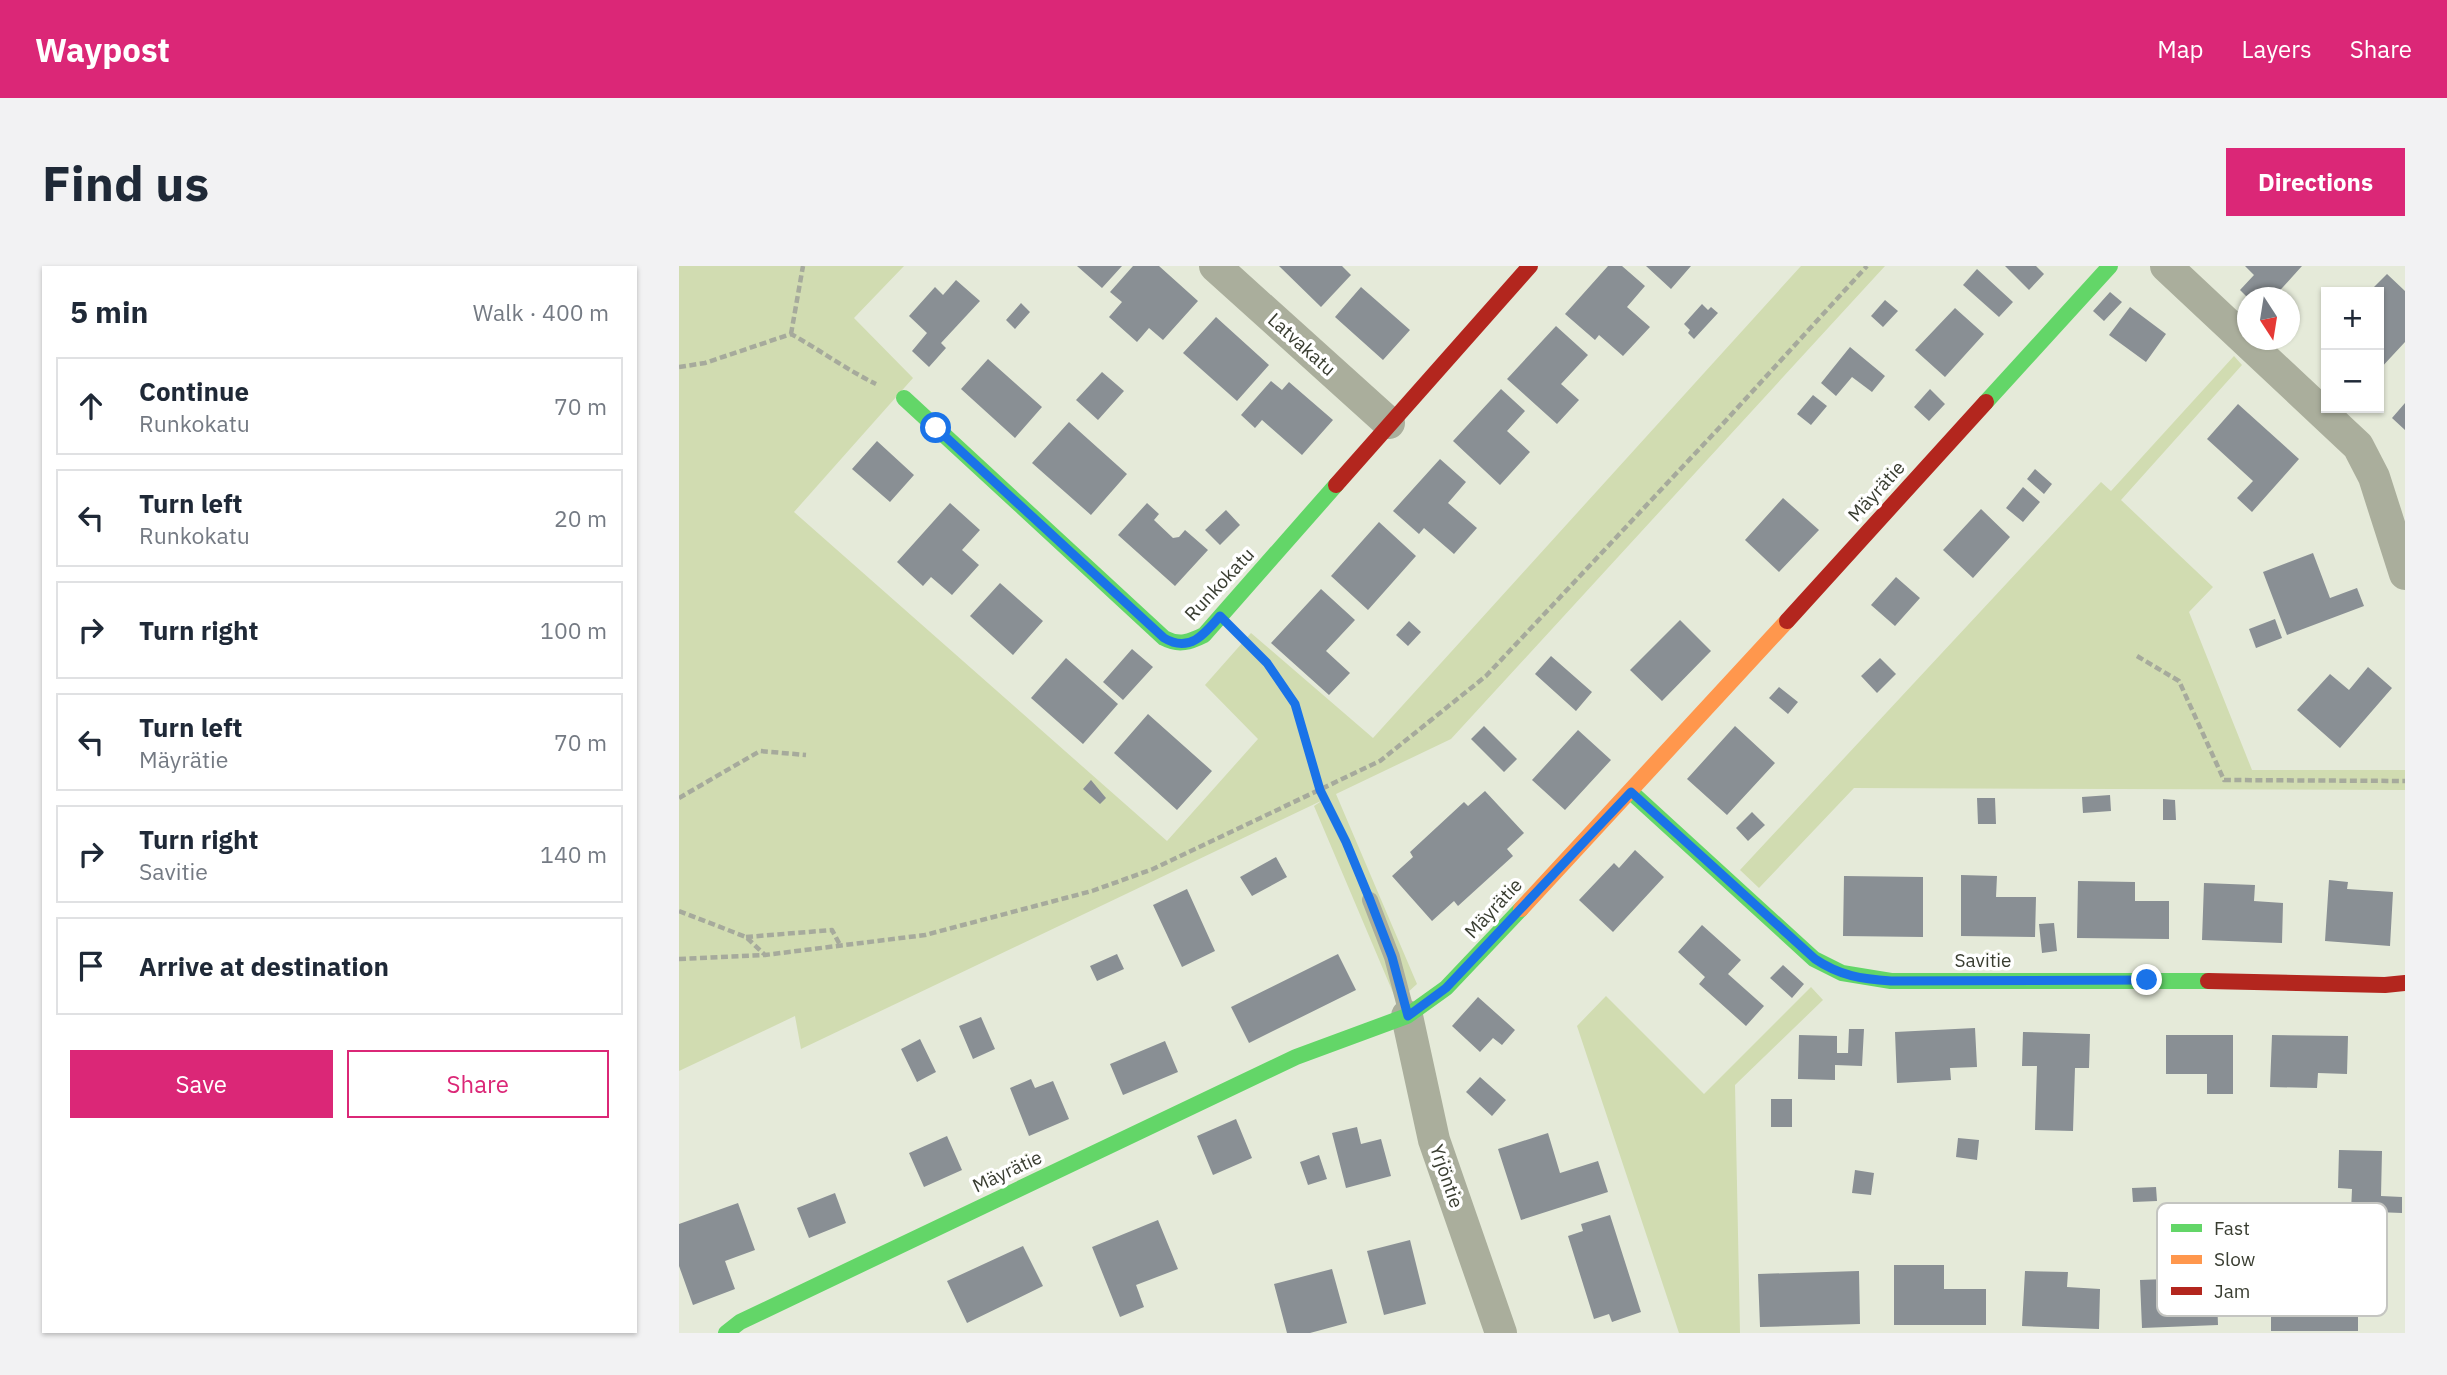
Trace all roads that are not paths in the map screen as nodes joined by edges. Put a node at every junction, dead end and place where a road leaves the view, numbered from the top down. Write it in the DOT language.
graph roads {
  1 [pos="1215,266"];
  2 [pos="1530,266"];
  3 [pos="2110,266"];
  4 [pos="2166,266"];
  5 [pos="904,398"];
  6 [pos="1389,423"];
  7 [pos="2397,519"];
  8 [pos="2405,574"];
  9 [pos="1631,792"];
  10 [pos="1370,900"];
  11 [pos="2405,983"];
  12 [pos="1408,1016"];
  13 [pos="726,1333"];
  14 [pos="1501,1333"];
  1 -- 6 [label="street, Latvakatu"];
  2 -- 6 [label="street, Runkokatu"];
  3 -- 9 [label="street, Mäyrätie"];
  4 -- 7 [label="street"];
  5 -- 6 [label="street, Runkokatu"];
  7 -- 8 [label="street"];
  9 -- 11 [label="street, Savitie"];
  9 -- 12 [label="street, Mäyrätie"];
  10 -- 12 [label="lane"];
  12 -- 13 [label="street, Mäyrätie"];
  12 -- 14 [label="street, Yrjöntie"];
}
